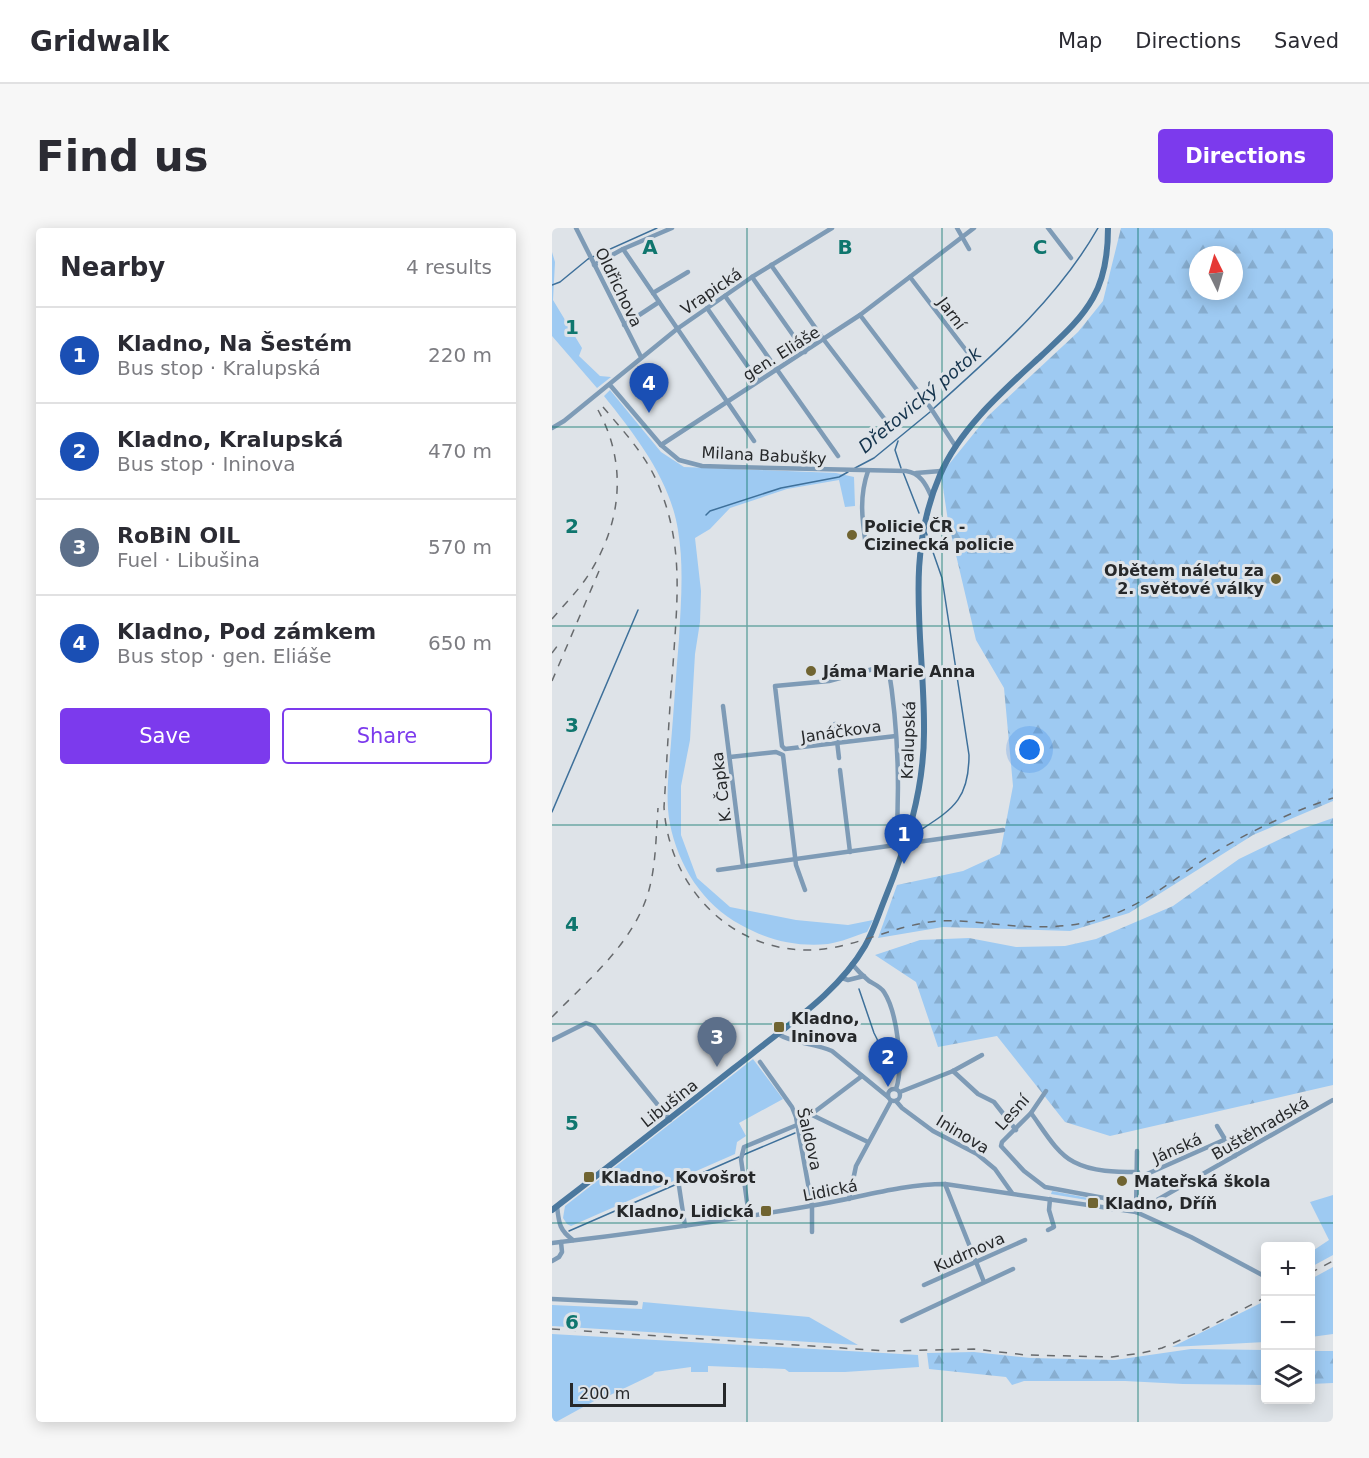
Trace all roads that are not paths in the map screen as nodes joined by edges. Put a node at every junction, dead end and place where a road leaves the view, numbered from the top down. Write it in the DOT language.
graph roads {
  1 [pos="576,228"];
  2 [pos="672,228"];
  3 [pos="832,228"];
  4 [pos="957,228"];
  5 [pos="974,228"];
  6 [pos="1048,228"];
  7 [pos="1108,228"];
  8 [pos="962,237"];
  9 [pos="623,249"];
  10 [pos="969,249"];
  11 [pos="1071,258"];
  12 [pos="594,264"];
  13 [pos="771,265"];
  14 [pos="688,272"];
  15 [pos="752,277"];
  16 [pos="910,277"];
  17 [pos="653,293"];
  18 [pos="725,296"];
  19 [pos="659,302"];
  20 [pos="707,308"];
  21 [pos="860,315"];
  22 [pos="624,325"];
  23 [pos="677,329"];
  24 [pos="824,340"];
  25 [pos="804,352"];
  26 [pos="641,357"];
  27 [pos="975,362"];
  28 [pos="776,370"];
  29 [pos="758,381"];
  30 [pos="610,385"];
  31 [pos="727,402"];
  32 [pos="552,428"];
  33 [pos="893,430"];
  34 [pos="754,441"];
  35 [pos="661,445"];
  36 [pos="956,447"];
  37 [pos="838,456"];
  38 [pos="868,471"];
  39 [pos="941,471"];
  40 [pos="916,473"];
  41 [pos="931,496"];
  42 [pos="866,546"];
  43 [pos="723,706"];
  44 [pos="835,724"];
  45 [pos="897,736"];
  46 [pos="837,744"];
  47 [pos="788,750"];
  48 [pos="729,757"];
  49 [pos="839,758"];
  50 [pos="840,770"];
  51 [pos="1003,830"];
  52 [pos="904,844"];
  53 [pos="896,845"];
  54 [pos="850,852"];
  55 [pos="796,860"];
  56 [pos="742,866"];
  57 [pos="718,870"];
  58 [pos="805,890"];
  59 [pos="852,964"];
  60 [pos="864,976"];
  61 [pos="842,978"];
  62 [pos="778,1034"];
  63 [pos="552,1040"];
  64 [pos="982,1055"];
  65 [pos="760,1062"];
  66 [pos="953,1071"];
  67 [pos="862,1076"];
  68 [pos="898,1091"];
  69 [pos="1046,1091"];
  70 [pos="892,1100"];
  71 [pos="1333,1100"];
  72 [pos="1031,1113"];
  73 [pos="810,1114"];
  74 [pos="670,1120"];
  75 [pos="797,1125"];
  76 [pos="1217,1126"];
  77 [pos="1016,1130"];
  78 [pos="1226,1139"];
  79 [pos="868,1142"];
  80 [pos="1137,1151"];
  81 [pos="1235,1156"];
  82 [pos="1138,1175"];
  83 [pos="945,1184"];
  84 [pos="679,1186"];
  85 [pos="1051,1189"];
  86 [pos="1012,1193"];
  87 [pos="849,1199"];
  88 [pos="1050,1199"];
  89 [pos="812,1206"];
  90 [pos="554,1208"];
  91 [pos="1112,1209"];
  92 [pos="1136,1212"];
  93 [pos="749,1216"];
  94 [pos="685,1226"];
  95 [pos="1048,1230"];
  96 [pos="812,1232"];
  97 [pos="573,1240"];
  98 [pos="1024,1240"];
  99 [pos="561,1242"];
  100 [pos="552,1243"];
  101 [pos="552,1261"];
  102 [pos="975,1262"];
  103 [pos="1013,1269"];
  104 [pos="1261,1274"];
  105 [pos="984,1282"];
  106 [pos="924,1285"];
  107 [pos="552,1299"];
  108 [pos="636,1304"];
  109 [pos="902,1321"];
  1 -- 12 [label="street, Oldřichova"];
  2 -- 9 [label="street"];
  3 -- 13 [label="street, Vrapická"];
  4 -- 8 [label="street"];
  5 -- 8 [label="street, gen. Eliáše"];
  6 -- 11 [label="street"];
  7 -- 36 [label="main road, Kralupská"];
  8 -- 10 [label="street"];
  8 -- 16 [label="street, gen. Eliáše"];
  9 -- 12 [label="street"];
  9 -- 17 [label="street"];
  12 -- 22 [label="street, Oldřichova"];
  13 -- 15 [label="street, Vrapická"];
  13 -- 24 [label="street"];
  14 -- 17 [label="street"];
  15 -- 18 [label="street, Vrapická"];
  15 -- 25 [label="street"];
  16 -- 21 [label="street, gen. Eliáše"];
  16 -- 27 [label="street, Jarní"];
  17 -- 19 [label="street"];
  18 -- 20 [label="street, Vrapická"];
  18 -- 28 [label="street"];
  19 -- 22 [label="street"];
  19 -- 23 [label="street"];
  20 -- 23 [label="street, Vrapická"];
  20 -- 29 [label="street"];
  21 -- 24 [label="street, gen. Eliáše"];
  21 -- 36 [label="street"];
  22 -- 26 [label="street, Oldřichova"];
  23 -- 26 [label="street, Vrapická"];
  23 -- 31 [label="street"];
  24 -- 25 [label="street, gen. Eliáše"];
  24 -- 33 [label="street"];
  25 -- 28 [label="street, gen. Eliáše"];
  26 -- 30 [label="street, Vrapická"];
  28 -- 29 [label="street, gen. Eliáše"];
  28 -- 37 [label="street"];
  29 -- 31 [label="street, gen. Eliáše"];
  30 -- 32 [label="street, Vrapická"];
  30 -- 35 [label="street"];
  31 -- 34 [label="street"];
  31 -- 35 [label="street, gen. Eliáše"];
  35 -- 38 [label="street, Milana Babušky"];
  36 -- 39 [label="main road, Kralupská"];
  38 -- 40 [label="street, Milana Babušky"];
  38 -- 42 [label="street"];
  39 -- 40 [label="street, Milana Babušky"];
  39 -- 41 [label="main road, Kralupská"];
  40 -- 41 [label="street"];
  41 -- 52 [label="main road, Kralupská"];
  43 -- 48 [label="street, K. Čapka"];
  44 -- 46 [label="street"];
  45 -- 46 [label="street, Janáčkova"];
  45 -- 47 [label="street, Kralupská"];
  45 -- 53 [label="street, Kralupská"];
  46 -- 47 [label="street, Janáčkova"];
  46 -- 49 [label="street"];
  48 -- 55 [label="street, Janáčkova"];
  48 -- 56 [label="street, K. Čapka"];
  50 -- 54 [label="street"];
  51 -- 52 [label="street"];
  52 -- 53 [label="street"];
  52 -- 59 [label="main road, Kralupská"];
  53 -- 54 [label="street"];
  54 -- 55 [label="street"];
  55 -- 56 [label="street"];
  55 -- 58 [label="street"];
  56 -- 57 [label="street"];
  59 -- 60 [label="street"];
  59 -- 61 [label="main road, Libušina"];
  60 -- 61 [label="street"];
  60 -- 68 [label="street"];
  61 -- 62 [label="main road, Libušina"];
  62 -- 67 [label="street, Ininova"];
  62 -- 74 [label="main road, Libušina"];
  63 -- 74 [label="street"];
  64 -- 66 [label="street"];
  65 -- 75 [label="street, Šaldova"];
  66 -- 68 [label="street"];
  66 -- 77 [label="street"];
  67 -- 70 [label="street, Ininova"];
  67 -- 73 [label="street"];
  68 -- 70 [label="street"];
  68 -- 70 [label="street"];
  69 -- 72 [label="street, Lesní"];
  70 -- 79 [label="street"];
  70 -- 86 [label="street, Ininova"];
  71 -- 81 [label="street, Buštěhradská"];
  72 -- 77 [label="street, Lesní"];
  72 -- 82 [label="street, Jánská"];
  73 -- 75 [label="street"];
  73 -- 79 [label="street"];
  74 -- 90 [label="main road, Libušina"];
  75 -- 89 [label="street, Šaldova"];
  75 -- 93 [label="street"];
  76 -- 78 [label="street, Jánská"];
  77 -- 85 [label="street, Lesní"];
  78 -- 81 [label="street, Jánská"];
  78 -- 82 [label="street, Jánská"];
  79 -- 87 [label="street"];
  80 -- 82 [label="street"];
  81 -- 92 [label="street, Buštěhradská"];
  82 -- 92 [label="street"];
  83 -- 86 [label="street, Lidická"];
  83 -- 87 [label="street, Lidická"];
  83 -- 102 [label="street"];
  84 -- 94 [label="street"];
  85 -- 91 [label="street, Lidická"];
  86 -- 88 [label="street, Lidická"];
  87 -- 89 [label="street, Lidická"];
  88 -- 91 [label="street, Lidická"];
  88 -- 95 [label="street"];
  89 -- 93 [label="street, Lidická"];
  89 -- 96 [label="street, Šaldova"];
  90 -- 97 [label="street"];
  91 -- 92 [label="street, Lidická"];
  92 -- 104 [label="street, Lidická"];
  93 -- 94 [label="street, Lidická"];
  94 -- 97 [label="street, Lidická"];
  97 -- 99 [label="street, Lidická"];
  98 -- 102 [label="street, Kudrnova"];
  99 -- 100 [label="street, Lidická"];
  99 -- 101 [label="street"];
  102 -- 105 [label="street"];
  102 -- 106 [label="street, Kudrnova"];
  103 -- 105 [label="street"];
  105 -- 109 [label="street"];
  107 -- 108 [label="street"];
}
